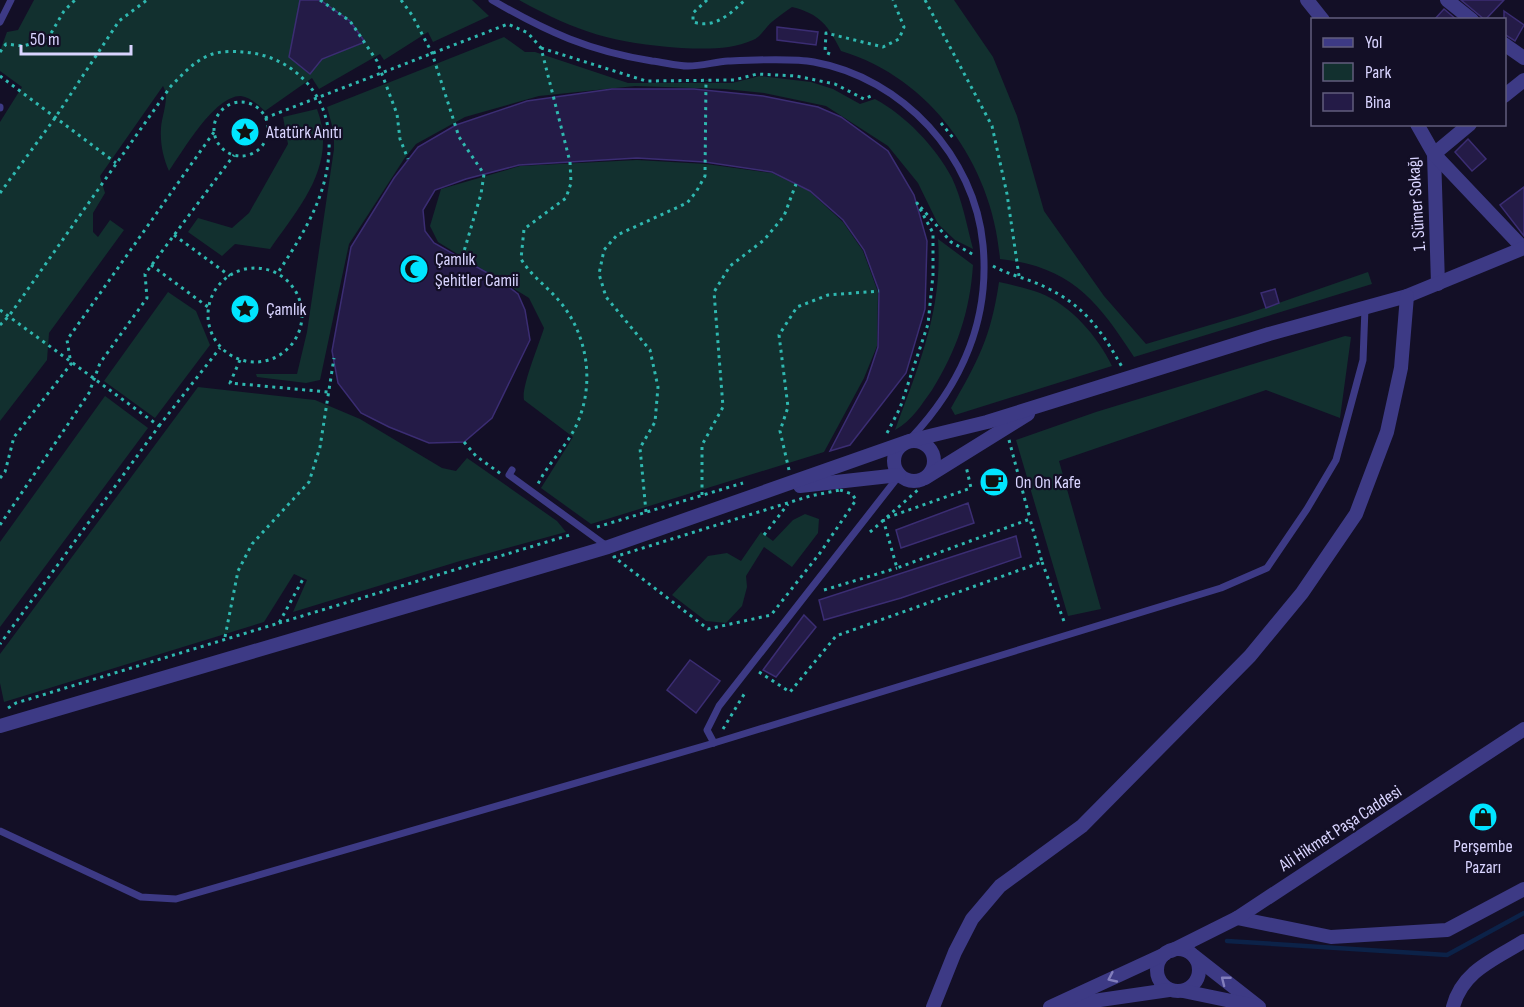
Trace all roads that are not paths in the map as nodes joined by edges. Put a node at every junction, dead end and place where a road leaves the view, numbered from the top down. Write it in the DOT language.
graph roads {
  1 [pos="11,0"];
  2 [pos="492,0"];
  3 [pos="1307,0"];
  4 [pos="1447,0"];
  5 [pos="1321,18"];
  6 [pos="1470,18"];
  7 [pos="0,22"];
  8 [pos="1506,45"];
  9 [pos="1524,58"];
  10 [pos="1524,80"];
  11 [pos="1506,94"];
  12 [pos="1418,126"];
  13 [pos="1468,126"];
  14 [pos="1434,154"];
  15 [pos="1523,248"];
  16 [pos="1438,284"];
  17 [pos="1407,296"];
  18 [pos="1365,308"];
  19 [pos="1045,403"];
  20 [pos="909,441"];
  21 [pos="512,470"];
  22 [pos="899,475"];
  23 [pos="926,480"];
  24 [pos="785,487"];
  25 [pos="608,547"];
  26 [pos="1,719"];
  27 [pos="1524,729"];
  28 [pos="714,743"];
  29 [pos="0,831"];
  30 [pos="1524,889"];
  31 [pos="1237,918"];
  32 [pos="1524,941"];
  33 [pos="1168,952"];
  34 [pos="1191,953"];
  35 [pos="1176,990"];
  36 [pos="1210,1002"];
  37 [pos="933,1007"];
  38 [pos="1050,1007"];
  39 [pos="1055,1007"];
  40 [pos="1260,1007"];
  41 [pos="1453,1007"];
  1 -- 7 [label="lane"];
  2 -- 20 [label="lane"];
  3 -- 5 [label="street"];
  4 -- 6 [label="street"];
  8 -- 9 [label="street"];
  10 -- 11 [label="street"];
  12 -- 14 [label="street, 1. Sümer Sokağı"];
  13 -- 14 [label="street"];
  14 -- 15 [label="street"];
  14 -- 16 [label="street, 1. Sümer Sokağı"];
  15 -- 16 [label="street"];
  16 -- 17 [label="street"];
  17 -- 18 [label="street"];
  17 -- 37 [label="street"];
  18 -- 19 [label="street"];
  18 -- 28 [label="lane"];
  19 -- 20 [label="street"];
  19 -- 23 [label="street"];
  20 -- 22 [label="street"];
  20 -- 23 [label="street"];
  20 -- 24 [label="street"];
  21 -- 25 [label="lane"];
  22 -- 23 [label="street"];
  22 -- 24 [label="street"];
  22 -- 28 [label="lane"];
  24 -- 25 [label="street"];
  25 -- 26 [label="street"];
  27 -- 31 [label="street, Ali Hikmet Paşa Caddesi"];
  28 -- 29 [label="lane"];
  30 -- 31 [label="street"];
  31 -- 33 [label="street, Ali Hikmet Paşa Caddesi"];
  32 -- 41 [label="street"];
  33 -- 34 [label="street"];
  33 -- 35 [label="street"];
  33 -- 38 [label="street, Ali Hikmet Paşa Caddesi, one-way"];
  34 -- 35 [label="street"];
  40 -- 34 [label="street, one-way"];
  35 -- 36 [label="street"];
  35 -- 39 [label="street"];
  36 -- 40 [label="street"];
}
